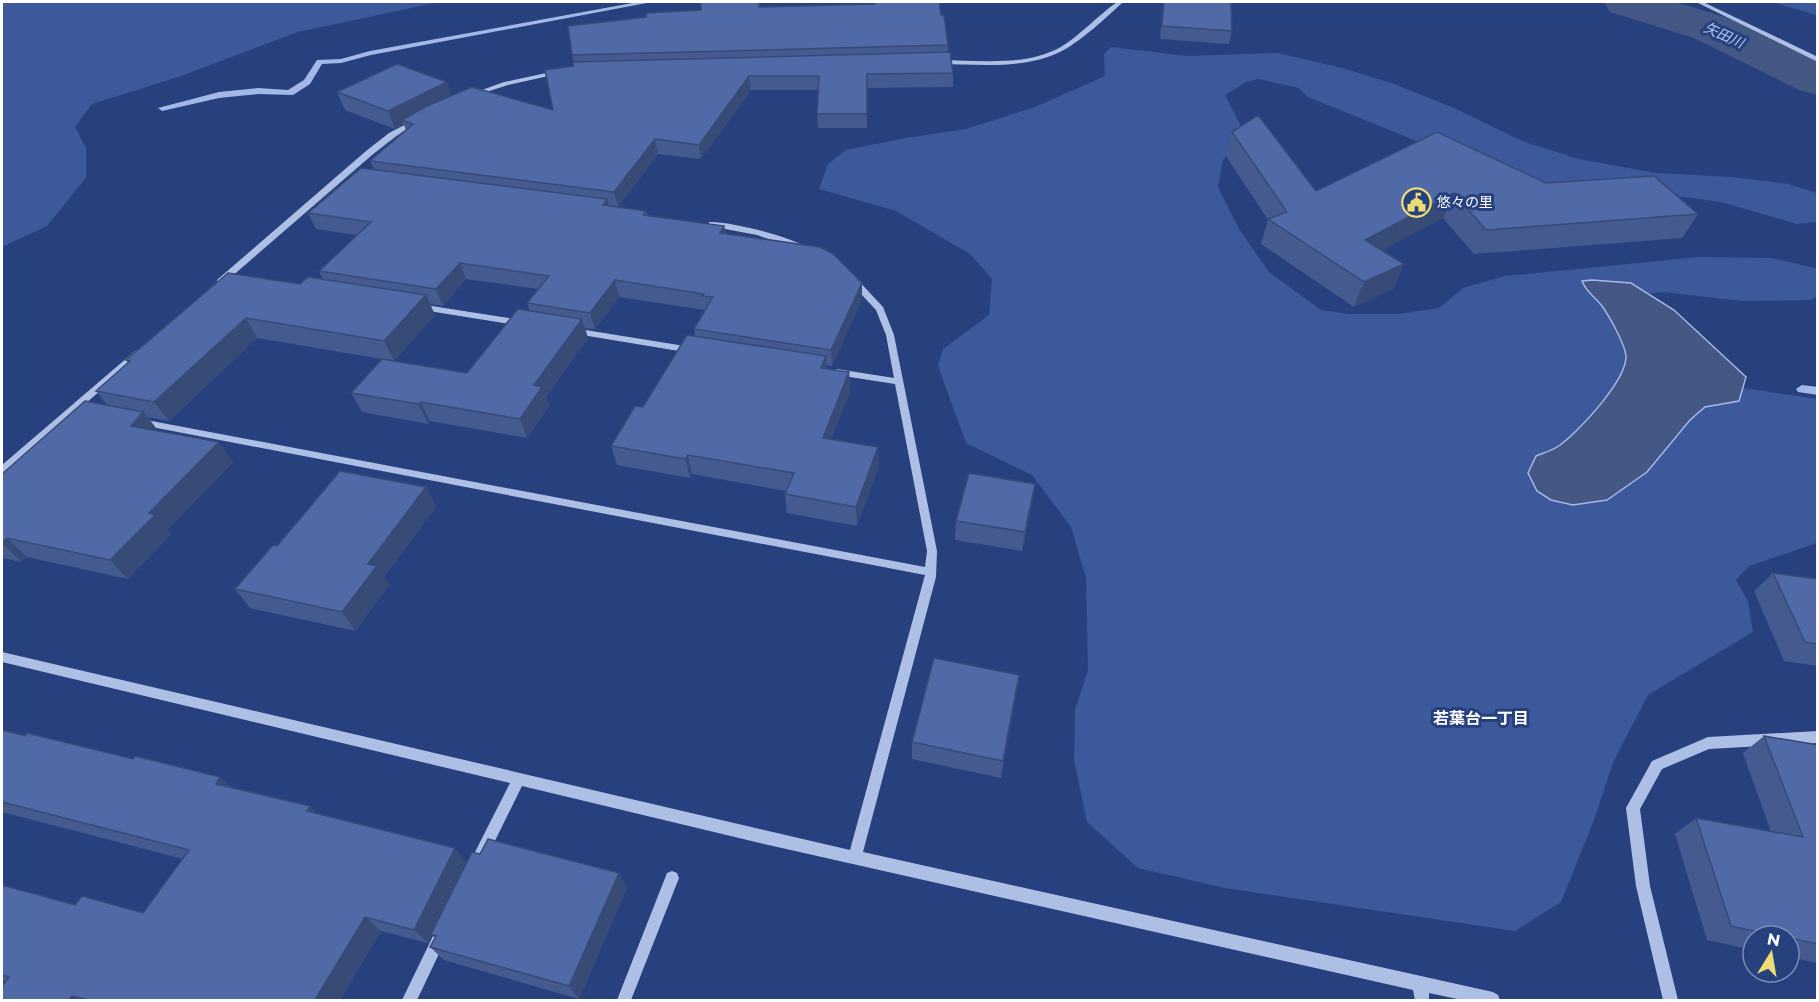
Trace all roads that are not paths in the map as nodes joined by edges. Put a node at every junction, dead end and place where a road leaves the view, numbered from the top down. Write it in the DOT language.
graph roads {
  1 [pos="1120,2"];
  2 [pos="1699,2"];
  3 [pos="1818,60"];
  4 [pos="935,62"];
  5 [pos="573,71"];
  6 [pos="463,98"];
  7 [pos="422,118"];
  8 [pos="343,175"];
  9 [pos="355,177"];
  10 [pos="696,222"];
  11 [pos="811,251"];
  12 [pos="846,273"];
  13 [pos="225,277"];
  14 [pos="237,279"];
  15 [pos="216,285"];
  16 [pos="415,306"];
  17 [pos="533,325"];
  18 [pos="568,330"];
  19 [pos="145,347"];
  20 [pos="698,351"];
  21 [pos="828,371"];
  22 [pos="899,382"];
  23 [pos="73,409"];
  24 [pos="84,411"];
  25 [pos="131,420"];
  26 [pos="2,470"];
  27 [pos="931,572"];
  28 [pos="2,657"];
  29 [pos="1818,737"];
  30 [pos="519,778"];
  31 [pos="855,857"];
  32 [pos="477,863"];
  33 [pos="672,878"];
  34 [pos="445,926"];
  35 [pos="1420,984"];
  36 [pos="408,1000"];
  37 [pos="624,1000"];
  38 [pos="1422,1000"];
  39 [pos="1493,1000"];
  40 [pos="1670,1000"];
  1 -- 4 [label="street"];
  2 -- 3 [label="street"];
  5 -- 6 [label="street"];
  7 -- 8 [label="street"];
  8 -- 9 [label="street"];
  8 -- 13 [label="street"];
  10 -- 11 [label="street"];
  12 -- 22 [label="street"];
  13 -- 14 [label="street"];
  13 -- 15 [label="street"];
  16 -- 17 [label="street"];
  18 -- 20 [label="street"];
  19 -- 23 [label="street"];
  21 -- 22 [label="street"];
  22 -- 27 [label="street"];
  23 -- 24 [label="street"];
  23 -- 26 [label="street"];
  25 -- 27 [label="street"];
  27 -- 31 [label="street"];
  28 -- 30 [label="street"];
  29 -- 40 [label="street"];
  30 -- 31 [label="street"];
  30 -- 32 [label="street"];
  31 -- 35 [label="street"];
  33 -- 37 [label="street"];
  34 -- 36 [label="street"];
  35 -- 38 [label="street"];
  35 -- 39 [label="street"];
}
